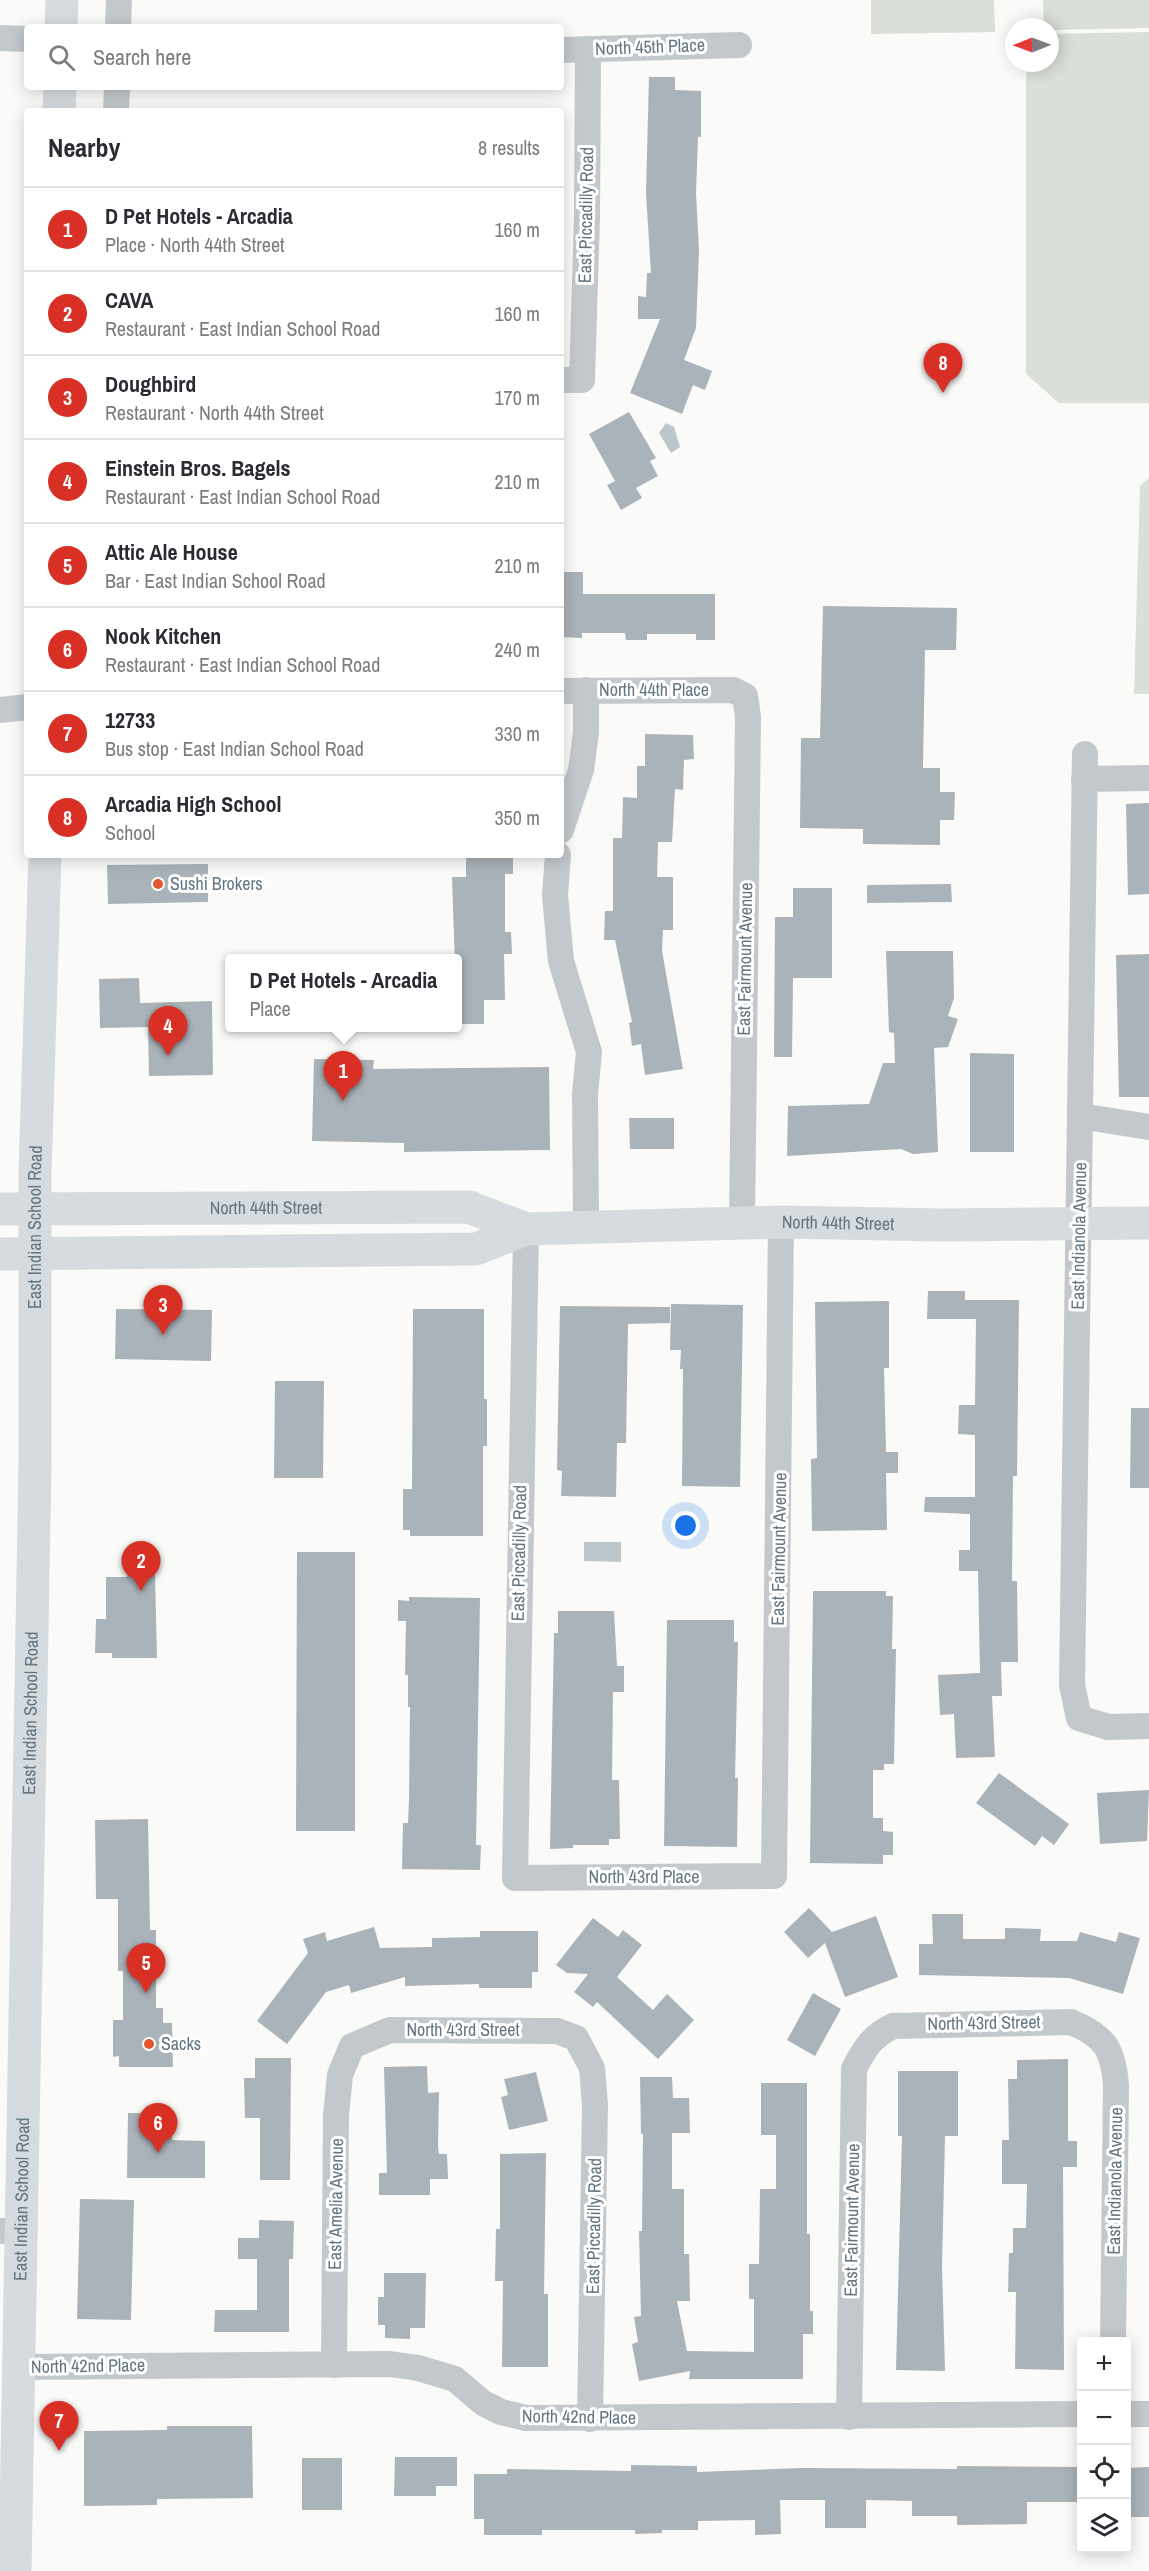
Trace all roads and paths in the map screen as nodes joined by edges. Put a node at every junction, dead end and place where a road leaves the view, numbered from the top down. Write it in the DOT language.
graph roads {
  1 [pos="62,0"];
  2 [pos="119,0"];
  3 [pos="62,24"];
  4 [pos="118,24"];
  5 [pos="0,38"];
  6 [pos="24,39"];
  7 [pos="739,45"];
  8 [pos="588,49"];
  9 [pos="564,50"];
  10 [pos="60,90"];
  11 [pos="117,90"];
  12 [pos="59,108"];
  13 [pos="116,108"];
  14 [pos="571,380"];
  15 [pos="574,690"];
  16 [pos="745,696"];
  17 [pos="24,707"];
  18 [pos="0,710"];
  19 [pos="1084,754"];
  20 [pos="1149,778"];
  21 [pos="1084,779"];
  22 [pos="564,821"];
  23 [pos="45,858"];
  24 [pos="558,858"];
  25 [pos="1080,1116"];
  26 [pos="1149,1127"];
  27 [pos="35,1208"];
  28 [pos="0,1209"];
  29 [pos="781,1222"];
  30 [pos="742,1223"];
  31 [pos="1149,1223"];
  32 [pos="1079,1224"];
  33 [pos="586,1228"];
  34 [pos="526,1229"];
  35 [pos="0,1254"];
  36 [pos="35,1254"];
  37 [pos="1149,1726"];
  38 [pos="774,1876"];
  39 [pos="515,1878"];
  40 [pos="1089,2029"];
  41 [pos="879,2032"];
  42 [pos="576,2038"];
  43 [pos="352,2046"];
  44 [pos="11,2231"];
  45 [pos="1113,2337"];
  46 [pos="334,2365"];
  47 [pos="18,2367"];
  48 [pos="1077,2414"];
  49 [pos="1131,2414"];
  50 [pos="1149,2414"];
  51 [pos="849,2417"];
  52 [pos="590,2419"];
  53 [pos="10,2566"];
  1 -- 3 [label="main road"];
  2 -- 4 [label="street"];
  5 -- 6 [label="street"];
  7 -- 8 [label="street, North 45th Place"];
  8 -- 9 [label="street, North 45th Place"];
  8 -- 14 [label="street, East Piccadilly Road"];
  10 -- 12 [label="main road"];
  11 -- 13 [label="street"];
  15 -- 16 [label="street, North 44th Place"];
  15 -- 22 [label="street"];
  16 -- 30 [label="street, East Fairmount Avenue"];
  17 -- 18 [label="street"];
  19 -- 21 [label="street, East Indianola Avenue"];
  20 -- 21 [label="street"];
  21 -- 25 [label="street, East Indianola Avenue"];
  23 -- 27 [label="main road, East Indian School Road"];
  24 -- 33 [label="street"];
  25 -- 26 [label="street"];
  25 -- 32 [label="street, East Indianola Avenue"];
  27 -- 28 [label="main road, North 44th Street"];
  27 -- 34 [label="main road, North 44th Street"];
  27 -- 36 [label="main road, East Indian School Road"];
  29 -- 30 [label="main road, North 44th Street"];
  29 -- 32 [label="main road, North 44th Street"];
  29 -- 38 [label="street, East Fairmount Avenue"];
  30 -- 33 [label="main road, North 44th Street"];
  31 -- 32 [label="main road, North 44th Street"];
  32 -- 37 [label="street, East Indianola Avenue"];
  33 -- 34 [label="main road, North 44th Street"];
  34 -- 36 [label="main road, North 44th Street"];
  34 -- 39 [label="street, East Piccadilly Road"];
  35 -- 36 [label="main road, North 44th Street"];
  36 -- 44 [label="main road, East Indian School Road"];
  38 -- 39 [label="street, North 43rd Place"];
  40 -- 41 [label="street, North 43rd Street"];
  40 -- 45 [label="street, East Indianola Avenue"];
  41 -- 51 [label="street, East Fairmount Avenue"];
  42 -- 43 [label="street, North 43rd Street"];
  42 -- 52 [label="street, East Piccadilly Road"];
  43 -- 46 [label="street, East Amelia Avenue"];
  44 -- 47 [label="main road, East Indian School Road"];
  46 -- 47 [label="street, North 42nd Place"];
  46 -- 52 [label="street, North 42nd Place"];
  47 -- 53 [label="main road, East Indian School Road"];
  48 -- 51 [label="street, North 42nd Place"];
  49 -- 50 [label="street"];
  51 -- 52 [label="street, North 42nd Place"];
}
